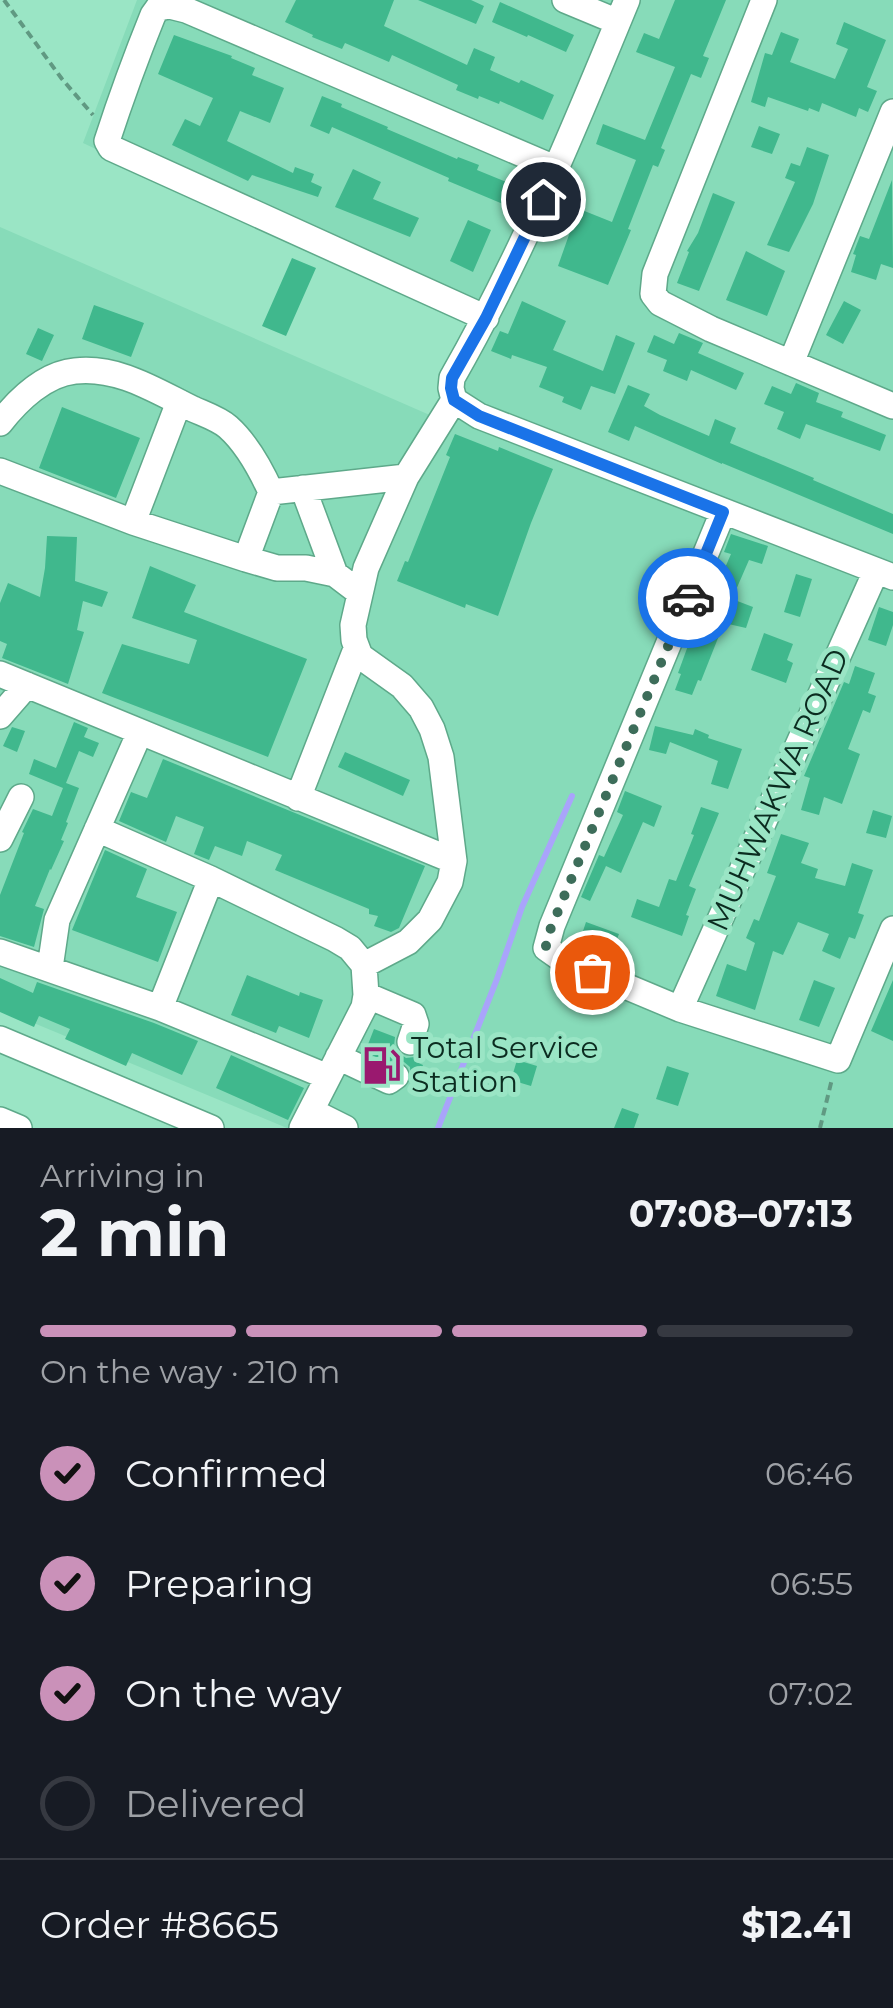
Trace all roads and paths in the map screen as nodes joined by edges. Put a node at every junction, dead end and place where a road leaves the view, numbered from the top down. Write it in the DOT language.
graph roads {
  1 [pos="4,0"];
  2 [pos="565,0"];
  3 [pos="764,0"];
  4 [pos="623,11"];
  5 [pos="893,112"];
  6 [pos="111,129"];
  7 [pos="557,169"];
  8 [pos="486,318"];
  9 [pos="790,363"];
  10 [pos="454,400"];
  11 [pos="179,402"];
  12 [pos="893,406"];
  13 [pos="0,423"];
  14 [pos="0,472"];
  15 [pos="406,477"];
  16 [pos="303,488"];
  17 [pos="271,492"];
  18 [pos="723,512"];
  19 [pos="133,522"];
  20 [pos="246,560"];
  21 [pos="335,574"];
  22 [pos="884,574"];
  23 [pos="360,593"];
  24 [pos="356,649"];
  25 [pos="0,674"];
  26 [pos="27,685"];
  27 [pos="0,716"];
  28 [pos="140,732"];
  29 [pos="21,797"];
  30 [pos="298,798"];
  31 [pos="97,829"];
  32 [pos="0,839"];
  33 [pos="454,861"];
  34 [pos="210,879"];
  35 [pos="893,929"];
  36 [pos="0,952"];
  37 [pos="364,965"];
  38 [pos="50,968"];
  39 [pos="366,995"];
  40 [pos="160,1008"];
  41 [pos="680,1009"];
  42 [pos="0,1039"];
  43 [pos="410,1042"];
  44 [pos="838,1060"];
  45 [pos="333,1068"];
  46 [pos="396,1076"];
  47 [pos="306,1119"];
  48 [pos="0,1120"];
  49 [pos="18,1128"];
  50 [pos="211,1128"];
  51 [pos="345,1128"];
  52 [pos="820,1128"];
  1 -- 6 [label="path"];
  2 -- 4 [label="street"];
  3 -- 9 [label="street"];
  4 -- 7 [label="street"];
  5 -- 9 [label="street"];
  6 -- 7 [label="street"];
  6 -- 8 [label="street"];
  7 -- 8 [label="street"];
  8 -- 10 [label="street"];
  9 -- 12 [label="street"];
  10 -- 15 [label="street"];
  10 -- 18 [label="street"];
  11 -- 13 [label="street"];
  11 -- 17 [label="street"];
  11 -- 19 [label="street"];
  14 -- 19 [label="street"];
  15 -- 16 [label="street"];
  15 -- 23 [label="street"];
  16 -- 17 [label="street"];
  16 -- 21 [label="street"];
  17 -- 20 [label="street"];
  18 -- 22 [label="street"];
  18 -- 41 [label="street"];
  19 -- 20 [label="street"];
  20 -- 21 [label="street"];
  21 -- 23 [label="street"];
  22 -- 41 [label="street, MUHWAKWA ROAD"];
  23 -- 24 [label="street"];
  24 -- 30 [label="street"];
  24 -- 33 [label="street"];
  25 -- 26 [label="street"];
  26 -- 27 [label="street"];
  26 -- 28 [label="street"];
  28 -- 30 [label="street"];
  28 -- 31 [label="street"];
  29 -- 32 [label="street"];
  30 -- 33 [label="street"];
  31 -- 34 [label="street"];
  31 -- 38 [label="street"];
  33 -- 37 [label="street"];
  34 -- 37 [label="street"];
  34 -- 40 [label="street"];
  35 -- 44 [label="street"];
  36 -- 38 [label="street"];
  37 -- 39 [label="street"];
  38 -- 40 [label="street"];
  39 -- 43 [label="street"];
  39 -- 45 [label="street"];
  40 -- 45 [label="street"];
  41 -- 44 [label="street"];
  42 -- 50 [label="street"];
  44 -- 52 [label="path"];
  45 -- 46 [label="street"];
  45 -- 47 [label="street"];
  47 -- 51 [label="street"];
  48 -- 49 [label="street"];
}
